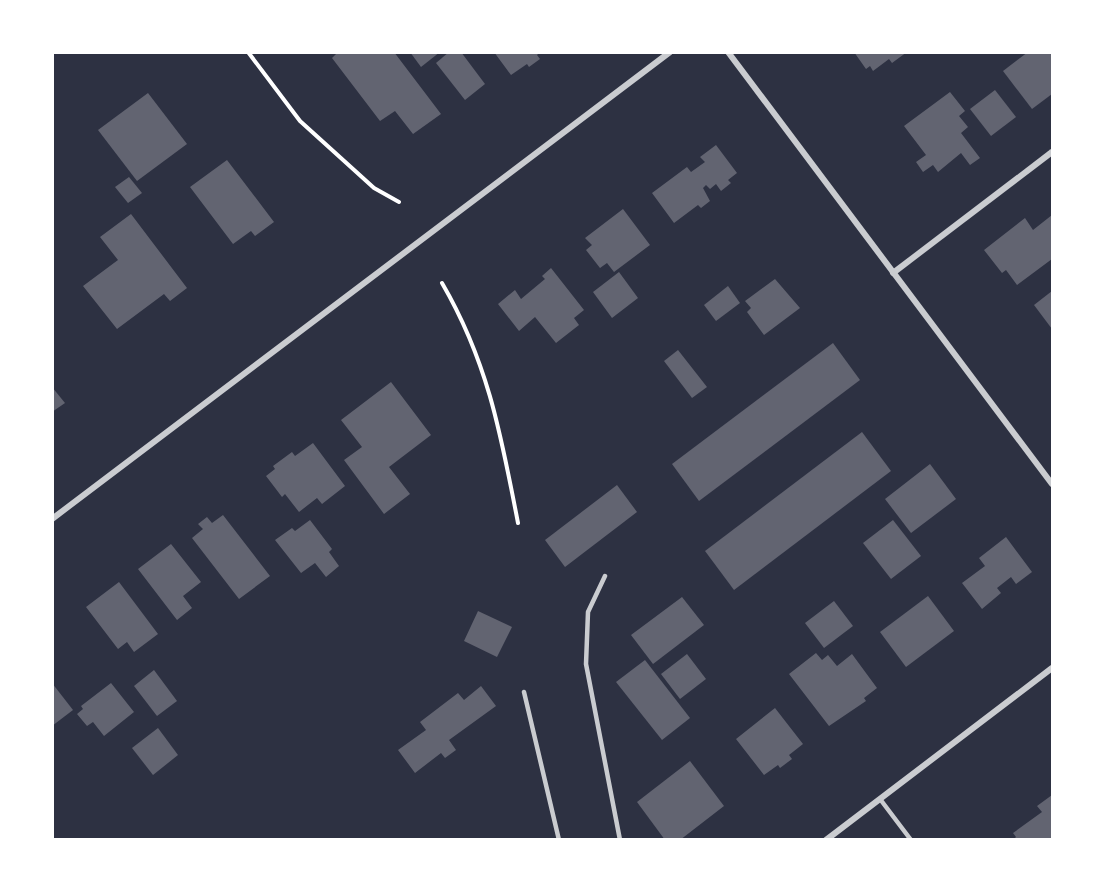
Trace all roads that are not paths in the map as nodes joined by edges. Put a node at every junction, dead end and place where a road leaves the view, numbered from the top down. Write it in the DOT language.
graph roads {
  1 [pos="670,52"];
  2 [pos="728,52"];
  3 [pos="1053,152"];
  4 [pos="893,273"];
  5 [pos="1053,484"];
  6 [pos="52,519"];
  7 [pos="605,576"];
  8 [pos="1053,668"];
  9 [pos="524,692"];
  10 [pos="880,799"];
  11 [pos="559,840"];
  12 [pos="620,840"];
  13 [pos="826,840"];
  14 [pos="911,840"];
  1 -- 6 [label="street"];
  2 -- 4 [label="street"];
  3 -- 4 [label="street"];
  4 -- 5 [label="street"];
  7 -- 12 [label="lane"];
  8 -- 10 [label="street"];
  9 -- 11 [label="lane"];
  10 -- 13 [label="street"];
  10 -- 14 [label="lane"];
}
